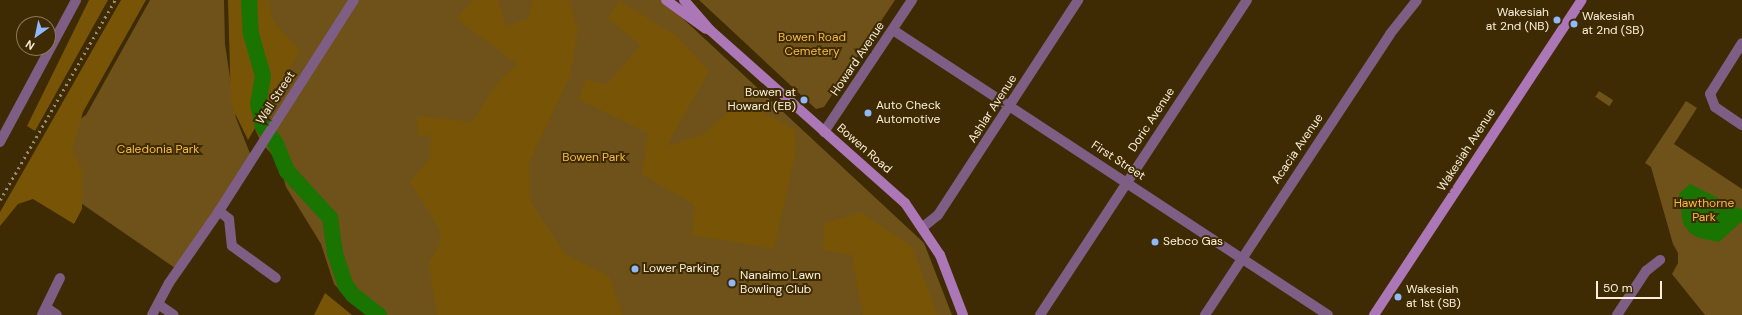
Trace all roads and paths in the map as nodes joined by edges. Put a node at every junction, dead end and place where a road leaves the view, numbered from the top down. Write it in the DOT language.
graph roads {
  1 [pos="76,0"];
  2 [pos="354,0"];
  3 [pos="666,0"];
  4 [pos="684,0"];
  5 [pos="912,0"];
  6 [pos="1078,0"];
  7 [pos="1247,0"];
  8 [pos="1417,0"];
  9 [pos="1582,0"];
  10 [pos="710,30"];
  11 [pos="893,30"];
  12 [pos="1742,42"];
  13 [pos="1011,106"];
  14 [pos="1742,125"];
  15 [pos="824,132"];
  16 [pos="0,142"];
  17 [pos="1127,182"];
  18 [pos="219,211"];
  19 [pos="923,227"];
  20 [pos="1242,258"];
  21 [pos="1660,260"];
  22 [pos="60,278"];
  23 [pos="276,278"];
  24 [pos="158,304"];
  25 [pos="44,312"];
  26 [pos="57,315"];
  27 [pos="152,315"];
  28 [pos="174,315"];
  29 [pos="963,315"];
  30 [pos="1040,315"];
  31 [pos="1205,315"];
  32 [pos="1328,315"];
  33 [pos="1374,315"];
  34 [pos="1617,315"];
  1 -- 16 [label="street"];
  2 -- 18 [label="street, Wall Street"];
  3 -- 10 [label="main road, Bowen Road"];
  4 -- 10 [label="main road, Bowen Road"];
  5 -- 11 [label="street, Howard Avenue"];
  6 -- 13 [label="street, Ashlar Avenue"];
  7 -- 17 [label="street, Doric Avenue"];
  8 -- 20 [label="street, Acacia Avenue"];
  9 -- 33 [label="main road, Wakesiah Avenue"];
  10 -- 15 [label="main road, Bowen Road"];
  11 -- 13 [label="street, First Street"];
  11 -- 15 [label="street, Howard Avenue"];
  12 -- 14 [label="street"];
  13 -- 17 [label="street, First Street"];
  13 -- 19 [label="street, Ashlar Avenue"];
  15 -- 19 [label="main road, Bowen Road"];
  17 -- 20 [label="street, First Street"];
  17 -- 30 [label="street, Doric Avenue"];
  18 -- 23 [label="street"];
  18 -- 24 [label="street, Wall Street"];
  19 -- 29 [label="main road, Bowen Road"];
  20 -- 31 [label="street, Acacia Avenue"];
  20 -- 32 [label="street, First Street"];
  21 -- 34 [label="street"];
  22 -- 25 [label="street"];
  24 -- 27 [label="street, Wall Street"];
  24 -- 28 [label="street"];
  25 -- 26 [label="street"];
}
